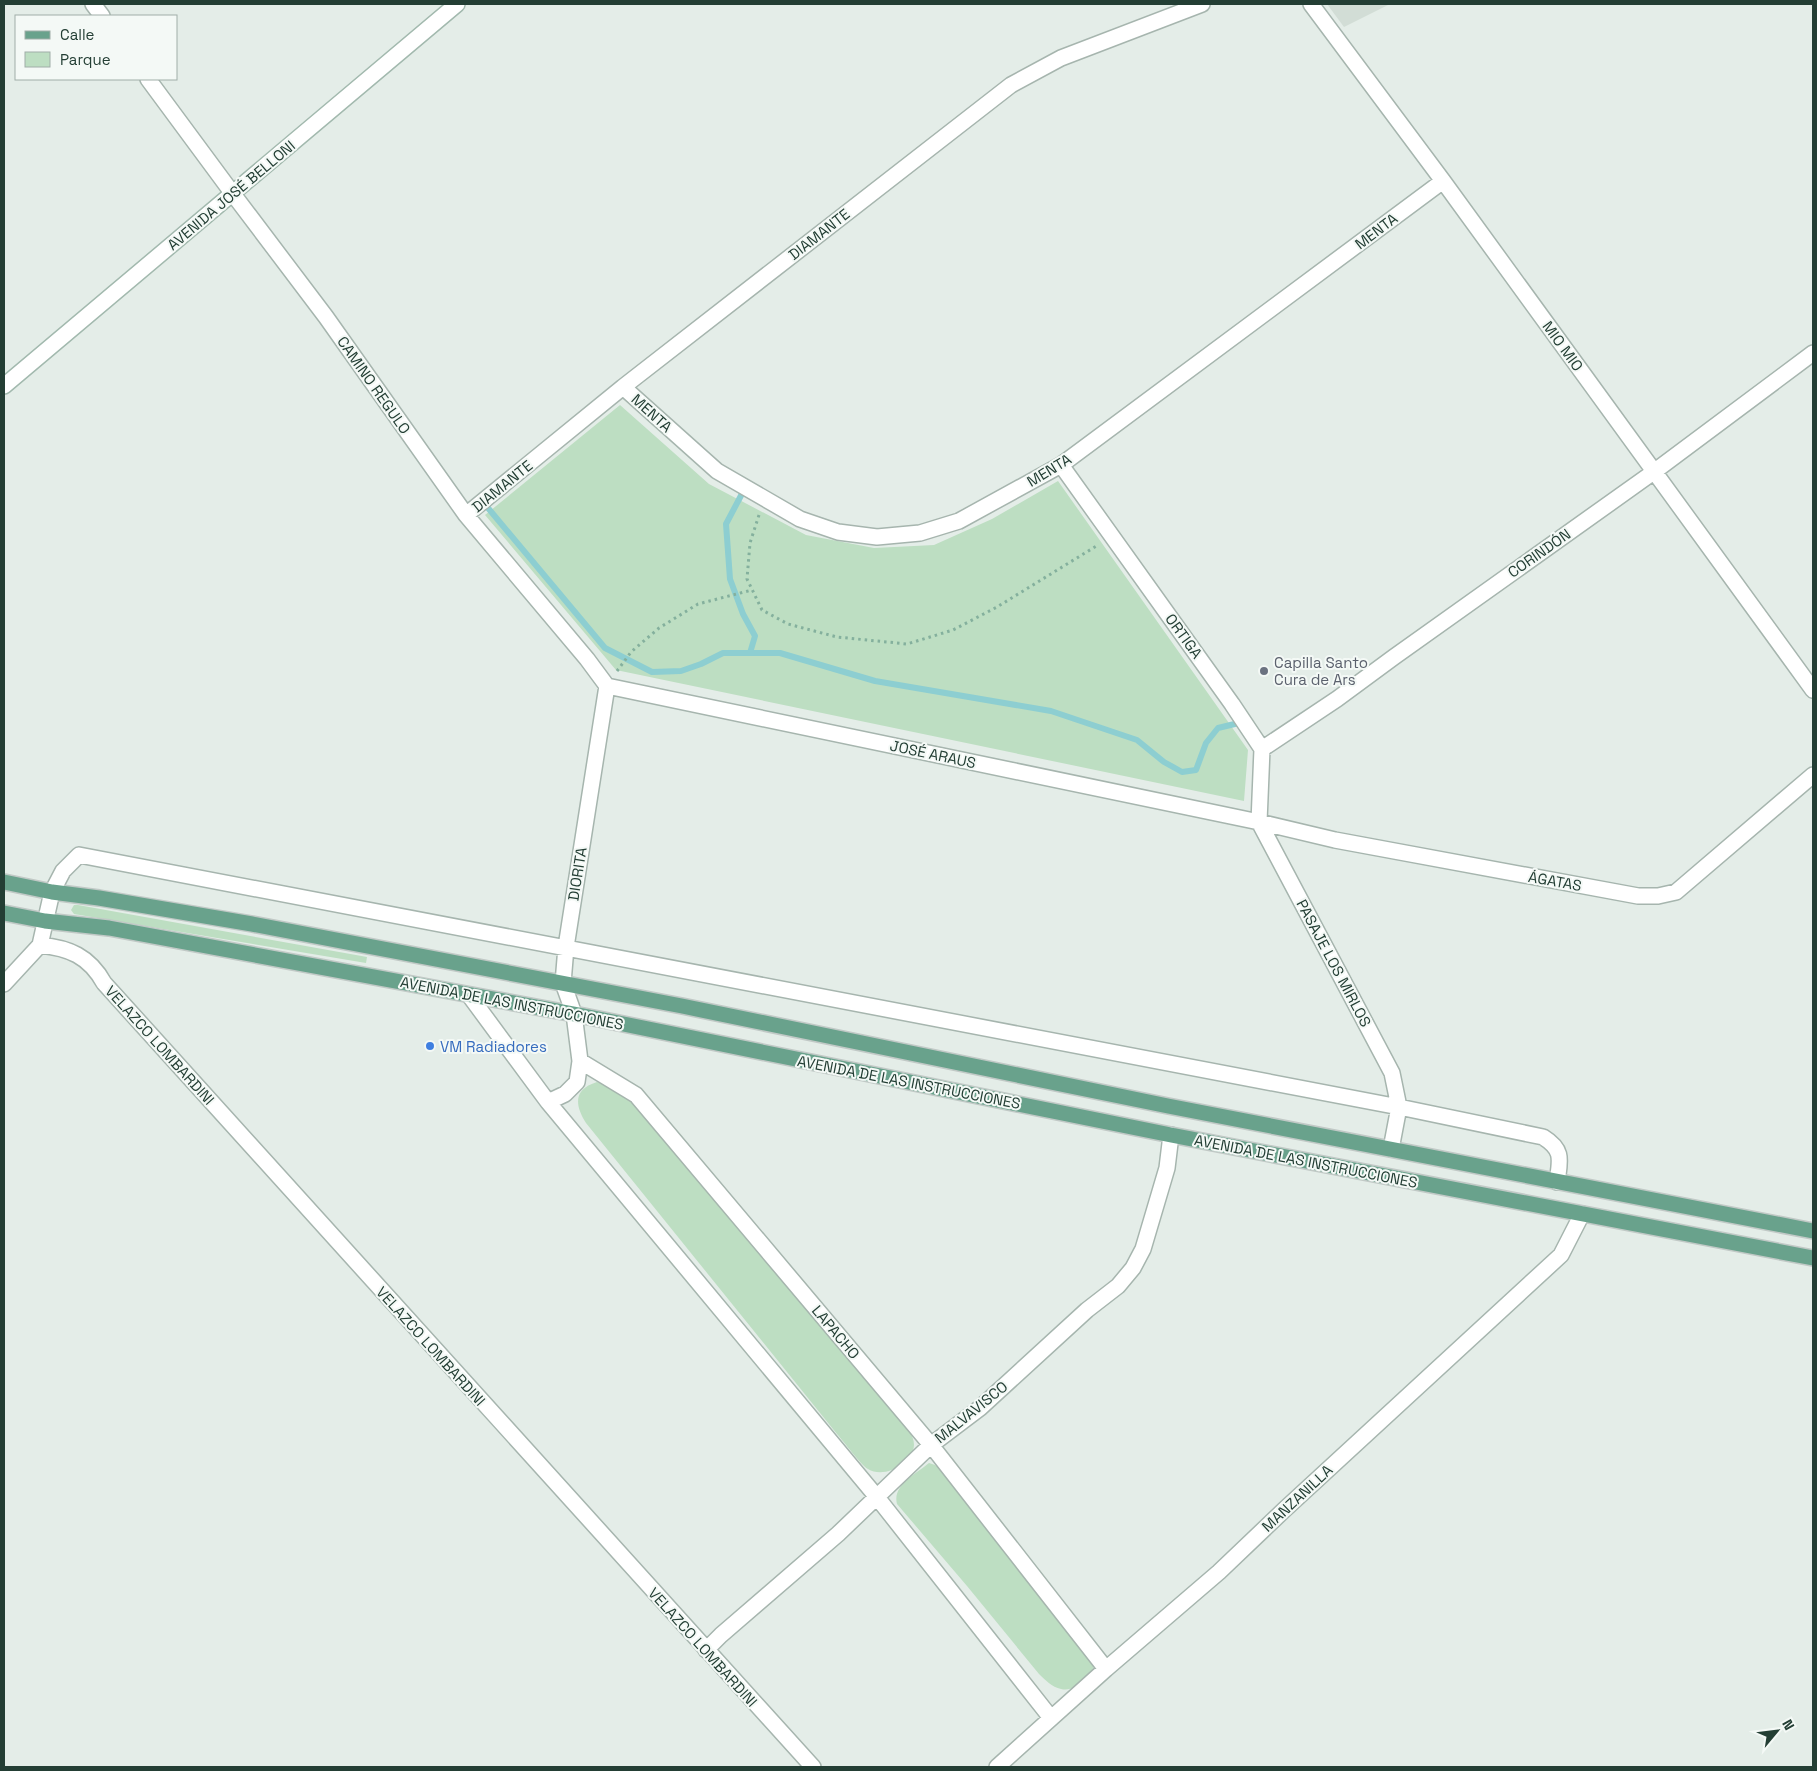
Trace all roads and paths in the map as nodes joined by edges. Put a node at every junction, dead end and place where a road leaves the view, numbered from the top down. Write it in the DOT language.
graph roads {
  1 [pos="93,4"];
  2 [pos="457,4"];
  3 [pos="1202,4"];
  4 [pos="1311,4"];
  5 [pos="101,15"];
  6 [pos="149,80"];
  7 [pos="1443,181"];
  8 [pos="233,194"];
  9 [pos="1813,353"];
  10 [pos="4,386"];
  11 [pos="623,387"];
  12 [pos="1061,465"];
  13 [pos="1655,471"];
  14 [pos="764,498"];
  15 [pos="466,515"];
  16 [pos="1112,536"];
  17 [pos="750,590"];
  18 [pos="618,671"];
  19 [pos="607,686"];
  20 [pos="1813,690"];
  21 [pos="1262,749"];
  22 [pos="1813,775"];
  23 [pos="1259,822"];
  24 [pos="4,882"];
  25 [pos="52,892"];
  26 [pos="4,913"];
  27 [pos="45,921"];
  28 [pos="40,945"];
  29 [pos="566,947"];
  30 [pos="563,983"];
  31 [pos="4,984"];
  32 [pos="469,995"];
  33 [pos="574,1014"];
  34 [pos="580,1061"];
  35 [pos="548,1102"];
  36 [pos="1399,1107"];
  37 [pos="1171,1135"];
  38 [pos="1391,1150"];
  39 [pos="1557,1182"];
  40 [pos="1582,1214"];
  41 [pos="1813,1231"];
  42 [pos="1813,1258"];
  43 [pos="930,1445"];
  44 [pos="876,1496"];
  45 [pos="706,1650"];
  46 [pos="1106,1669"];
  47 [pos="1052,1718"];
  48 [pos="813,1767"];
  49 [pos="997,1767"];
  1 -- 5 [label="street"];
  2 -- 8 [label="street, AVENIDA JOSÉ BELLONI"];
  3 -- 11 [label="street, DIAMANTE"];
  4 -- 7 [label="street, MIO MIO"];
  6 -- 8 [label="street, CAMINO REGULO"];
  7 -- 12 [label="street, MENTA"];
  7 -- 13 [label="street, MIO MIO"];
  8 -- 10 [label="street, AVENIDA JOSÉ BELLONI"];
  8 -- 15 [label="street, CAMINO REGULO"];
  9 -- 13 [label="street, CORINDÓN"];
  11 -- 14 [label="street, MENTA"];
  11 -- 15 [label="street, DIAMANTE"];
  12 -- 14 [label="street, MENTA"];
  12 -- 16 [label="street, ORTIGA"];
  13 -- 20 [label="street, MIO MIO"];
  13 -- 21 [label="street, CORINDÓN"];
  14 -- 17 [label="path"];
  15 -- 19 [label="street, CAMINO REGULO"];
  16 -- 17 [label="path"];
  16 -- 21 [label="street, ORTIGA"];
  17 -- 18 [label="path"];
  19 -- 23 [label="street, JOSÉ ARAUS"];
  19 -- 29 [label="street, DIORITA"];
  21 -- 23 [label="street"];
  22 -- 23 [label="street, ÁGATAS"];
  23 -- 36 [label="street, PASAJE LOS MIRLOS"];
  24 -- 25 [label="main road, AVENIDA DE LAS INSTRUCCIONES"];
  25 -- 27 [label="street"];
  25 -- 29 [label="street"];
  25 -- 30 [label="main road, AVENIDA DE LAS INSTRUCCIONES"];
  26 -- 27 [label="main road, AVENIDA DE LAS INSTRUCCIONES"];
  27 -- 28 [label="street"];
  27 -- 32 [label="main road, AVENIDA DE LAS INSTRUCCIONES"];
  28 -- 31 [label="street"];
  28 -- 45 [label="street, VELAZCO LOMBARDINI"];
  29 -- 30 [label="street, DIORITA"];
  29 -- 36 [label="street"];
  30 -- 33 [label="street, DIORITA"];
  30 -- 38 [label="main road, AVENIDA DE LAS INSTRUCCIONES"];
  32 -- 33 [label="main road, AVENIDA DE LAS INSTRUCCIONES"];
  32 -- 35 [label="street"];
  33 -- 34 [label="street, DIORITA"];
  33 -- 37 [label="main road, AVENIDA DE LAS INSTRUCCIONES"];
  34 -- 35 [label="street"];
  34 -- 43 [label="street, LAPACHO"];
  35 -- 44 [label="street"];
  36 -- 38 [label="street"];
  36 -- 39 [label="street"];
  37 -- 40 [label="main road, AVENIDA DE LAS INSTRUCCIONES"];
  37 -- 43 [label="street, MALVAVISCO"];
  38 -- 39 [label="main road, AVENIDA DE LAS INSTRUCCIONES"];
  39 -- 41 [label="main road, AVENIDA DE LAS INSTRUCCIONES"];
  40 -- 42 [label="main road, AVENIDA DE LAS INSTRUCCIONES"];
  40 -- 46 [label="street, MANZANILLA"];
  43 -- 44 [label="street, MALVAVISCO"];
  43 -- 46 [label="street, LAPACHO"];
  44 -- 45 [label="street, MALVAVISCO"];
  44 -- 47 [label="street"];
  45 -- 48 [label="street, VELAZCO LOMBARDINI"];
  46 -- 47 [label="street, MANZANILLA"];
  47 -- 49 [label="street, MANZANILLA"];
}
